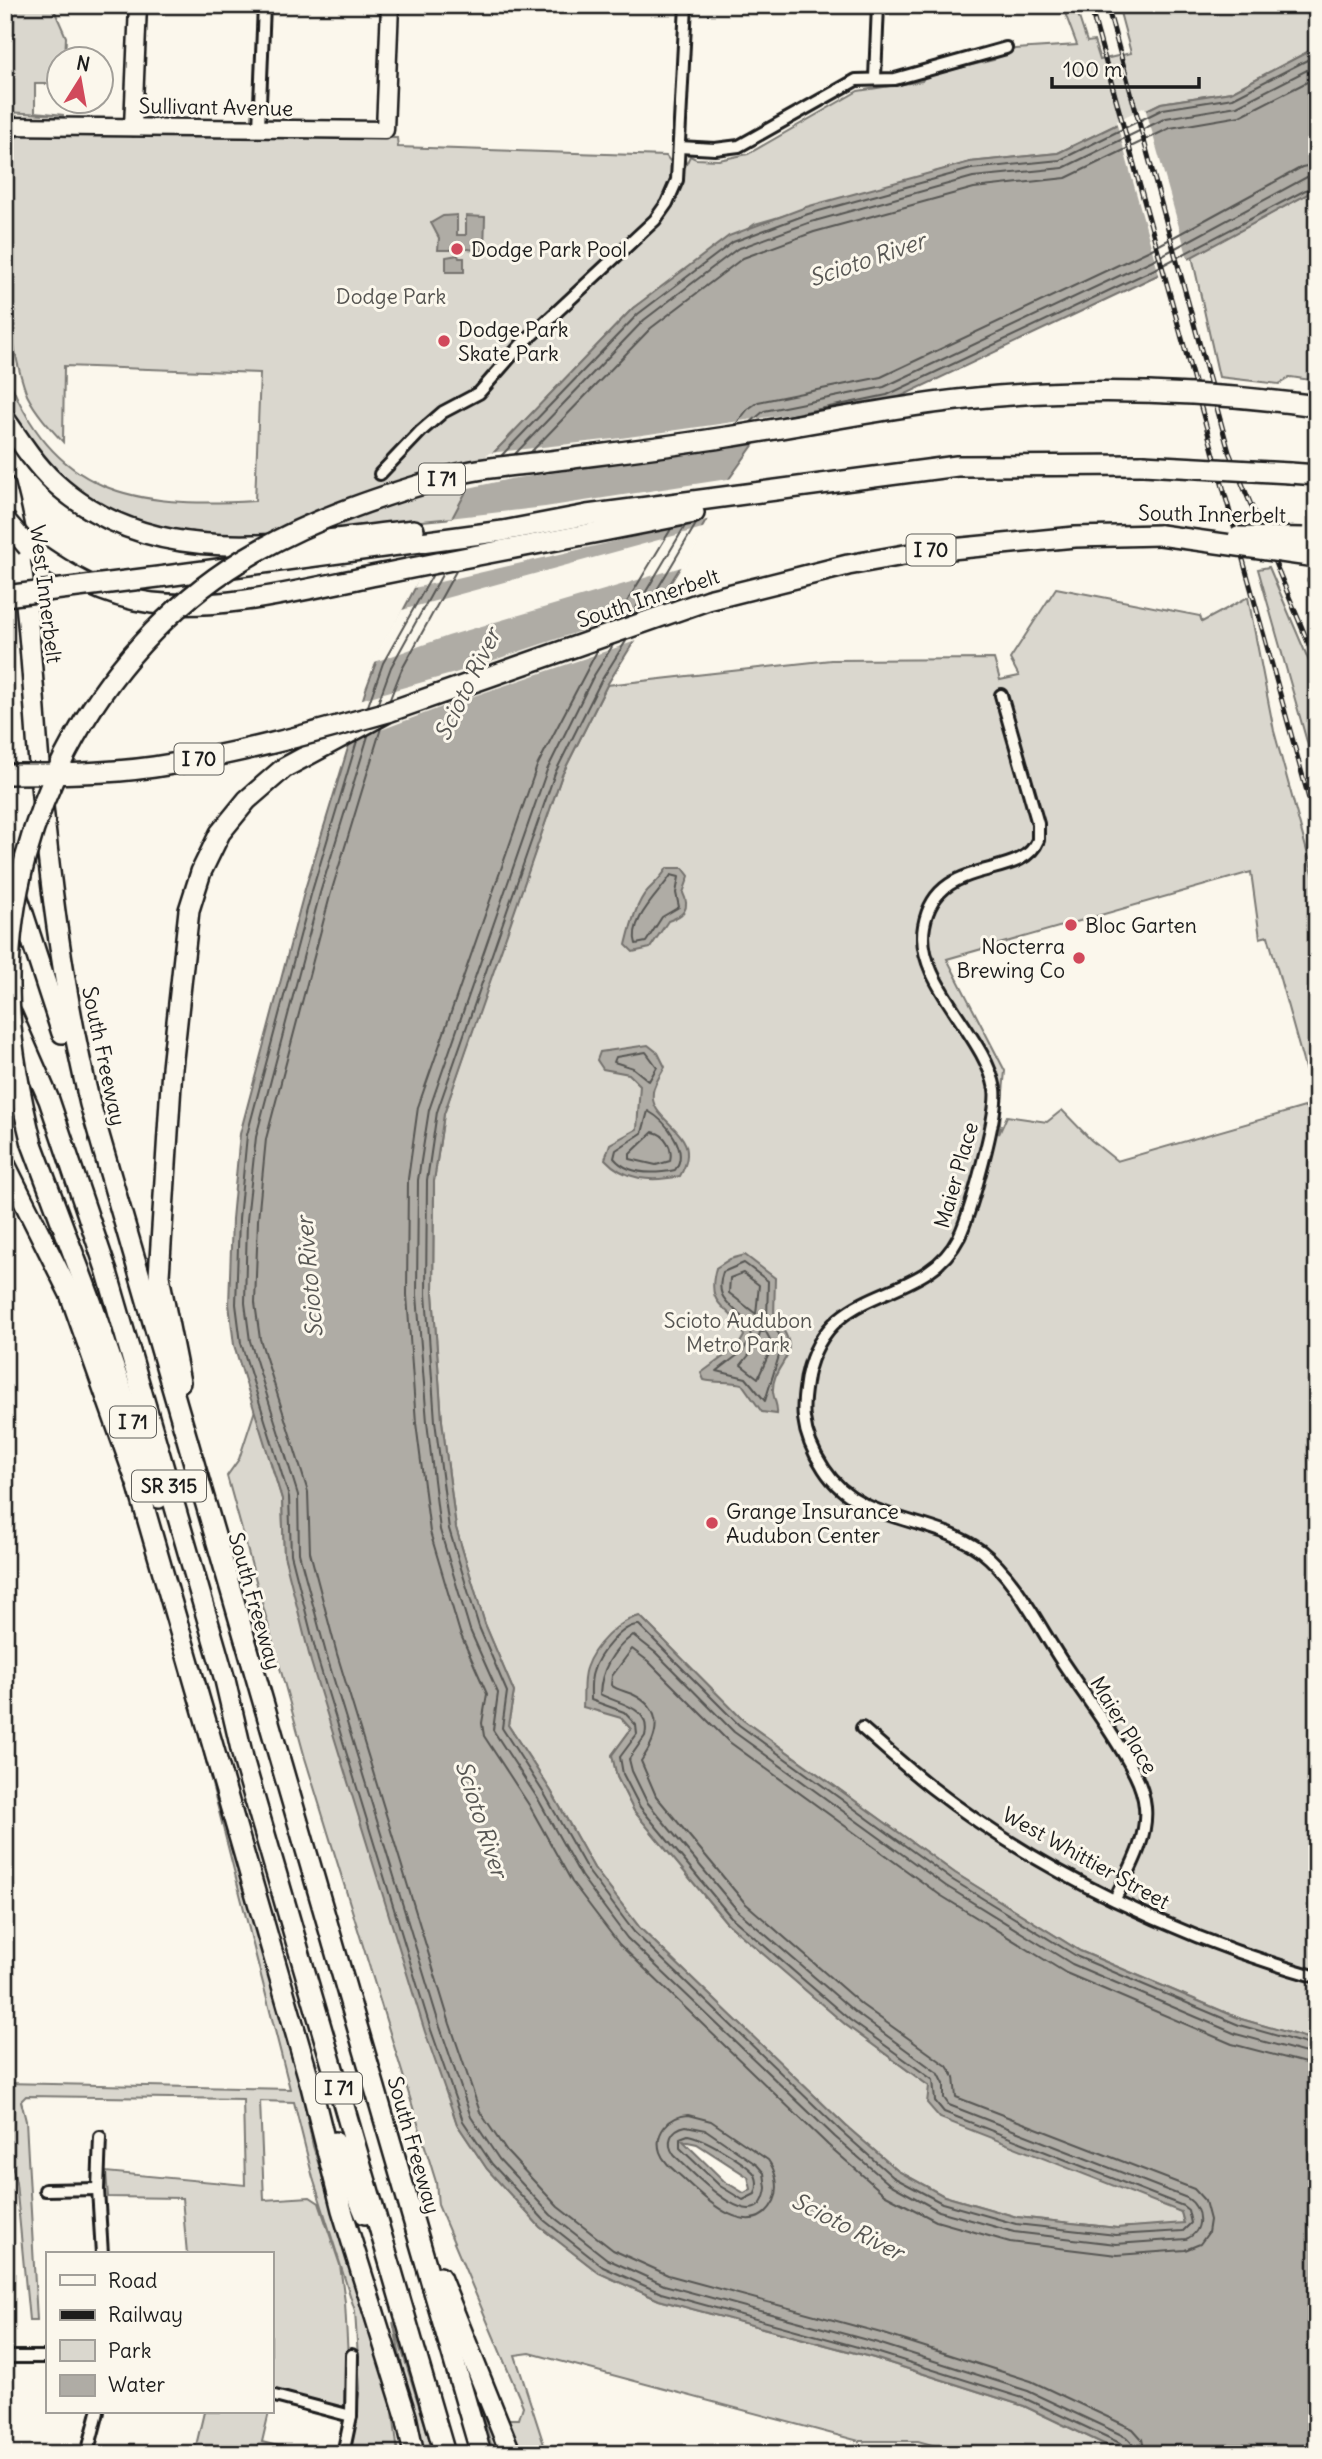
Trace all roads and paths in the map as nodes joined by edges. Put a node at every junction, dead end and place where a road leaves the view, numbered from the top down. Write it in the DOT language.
graph roads {
  1 [pos="138,5"];
  2 [pos="264,5"];
  3 [pos="390,5"];
  4 [pos="686,5"];
  5 [pos="878,5"];
  6 [pos="1006,48"];
  7 [pos="875,78"];
  8 [pos="5,126"];
  9 [pos="133,127"];
  10 [pos="259,128"];
  11 [pos="679,148"];
  12 [pos="1317,397"];
  13 [pos="1309,401"];
  14 [pos="5,419"];
  15 [pos="380,474"];
  16 [pos="1317,474"];
  17 [pos="5,486"];
  18 [pos="804,486"];
  19 [pos="5,520"];
  20 [pos="533,524"];
  21 [pos="1312,548"];
  22 [pos="5,596"];
  23 [pos="1001,695"];
  24 [pos="387,712"];
  25 [pos="38,750"];
  26 [pos="5,774"];
  27 [pos="5,858"];
  28 [pos="5,998"];
  29 [pos="101,1147"];
  30 [pos="5,1164"];
  31 [pos="215,1544"];
  32 [pos="227,1701"];
  33 [pos="862,1728"];
  34 [pos="1115,1899"];
  35 [pos="1317,1977"];
  36 [pos="311,2086"];
  37 [pos="386,2128"];
  38 [pos="100,2137"];
  39 [pos="98,2189"];
  40 [pos="45,2190"];
  41 [pos="102,2252"];
  42 [pos="401,2300"];
  43 [pos="352,2355"];
  44 [pos="5,2357"];
  45 [pos="46,2357"];
  46 [pos="273,2396"];
  47 [pos="97,2414"];
  48 [pos="351,2416"];
  49 [pos="87,2454"];
  50 [pos="343,2454"];
  51 [pos="414,2454"];
  52 [pos="445,2454"];
  53 [pos="481,2454"];
  54 [pos="511,2454"];
  1 -- 9 [label="street"];
  2 -- 10 [label="street"];
  3 -- 10 [label="street, Sullivant Avenue"];
  4 -- 11 [label="street"];
  5 -- 7 [label="street"];
  6 -- 7 [label="street"];
  7 -- 11 [label="street"];
  8 -- 9 [label="street, Sullivant Avenue"];
  9 -- 10 [label="street, Sullivant Avenue"];
  11 -- 15 [label="street"];
  12 -- 13 [label="street"];
  13 -- 32 [label="highway, I 71, bridge"];
  14 -- 20 [label="highway"];
  16 -- 18 [label="highway, South Innerbelt, bridge"];
  17 -- 25 [label="highway, West Innerbelt / SR 315"];
  18 -- 19 [label="highway, bridge"];
  18 -- 20 [label="highway, South Innerbelt"];
  20 -- 22 [label="highway, South Innerbelt, bridge"];
  21 -- 24 [label="highway, South Innerbelt / I 70, bridge"];
  23 -- 34 [label="street, Maier Place"];
  24 -- 26 [label="highway, South Innerbelt / I 70, bridge"];
  24 -- 31 [label="highway, I 71, bridge"];
  25 -- 29 [label="highway, South Freeway / SR 315"];
  27 -- 29 [label="highway"];
  28 -- 32 [label="highway, SR 315"];
  29 -- 31 [label="highway, South Freeway / SR 315"];
  30 -- 36 [label="highway"];
  31 -- 37 [label="highway, South Freeway / I 71"];
  32 -- 42 [label="highway, I 71"];
  33 -- 34 [label="street, West Whittier Street"];
  34 -- 35 [label="street, West Whittier Street"];
  36 -- 42 [label="highway"];
  36 -- 51 [label="highway"];
  37 -- 53 [label="highway, South Freeway / I 71"];
  37 -- 54 [label="highway"];
  38 -- 39 [label="street"];
  39 -- 40 [label="street"];
  39 -- 41 [label="street"];
  42 -- 52 [label="highway, I 71"];
  43 -- 48 [label="street"];
  44 -- 45 [label="street"];
  46 -- 48 [label="street"];
  47 -- 49 [label="street"];
  48 -- 50 [label="street"];
}
